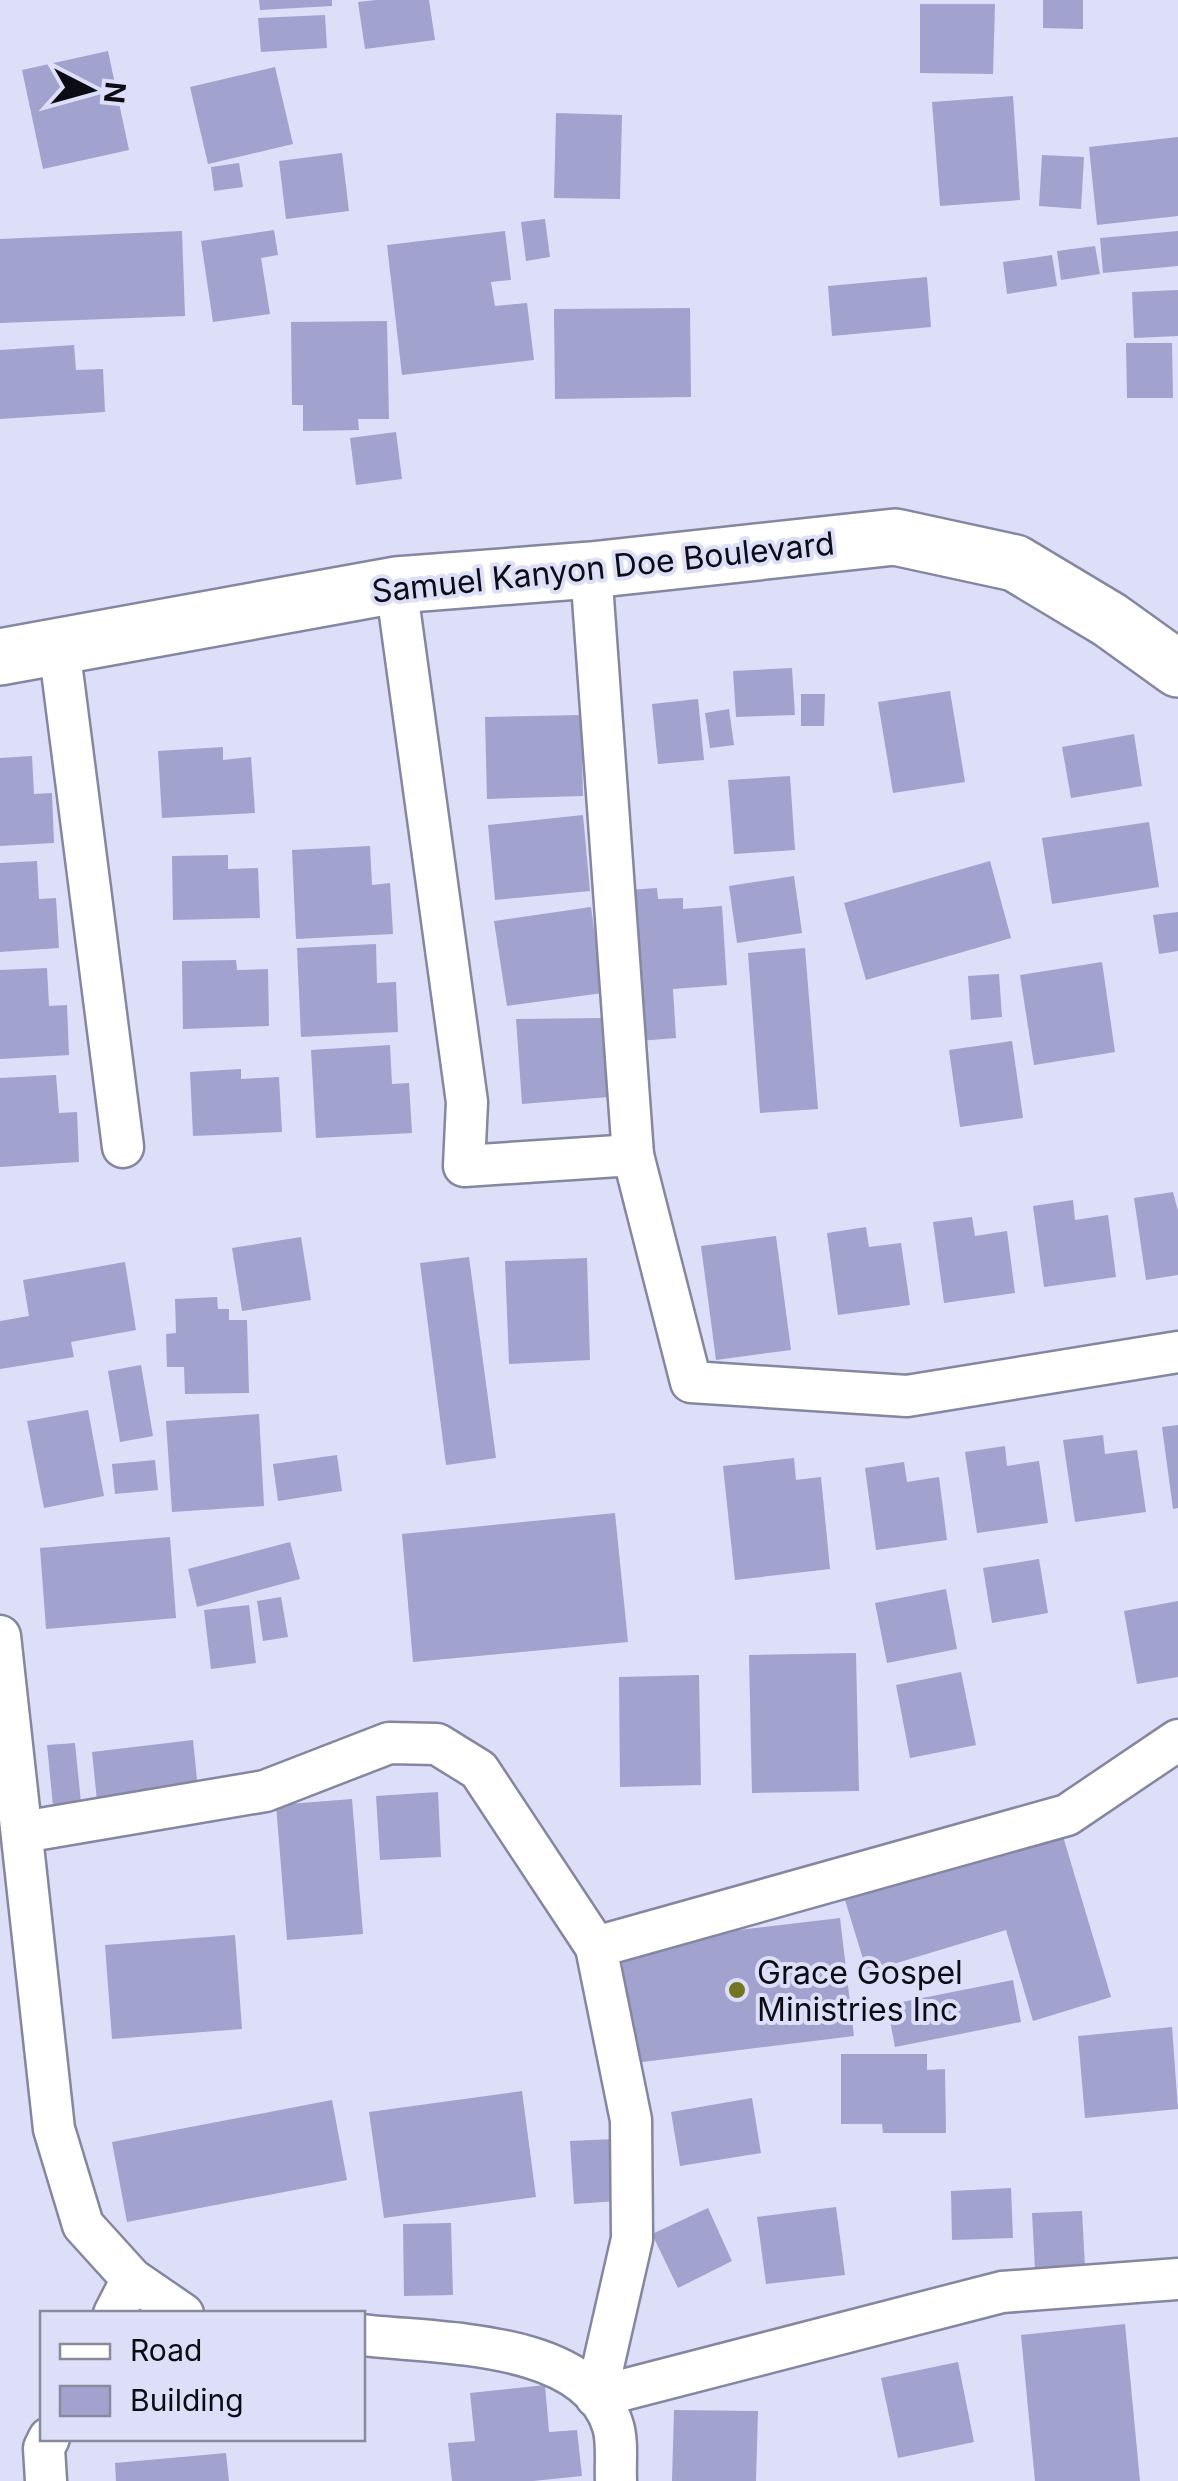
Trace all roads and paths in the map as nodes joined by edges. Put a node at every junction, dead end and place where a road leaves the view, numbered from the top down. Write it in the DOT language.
graph roads {
  1 [pos="592,570"];
  2 [pos="396,585"];
  3 [pos="59,647"];
  4 [pos="0,657"];
  5 [pos="1178,669"];
  6 [pos="123,1147"];
  7 [pos="632,1155"];
  8 [pos="1178,1352"];
  9 [pos="0,1636"];
  10 [pos="1178,1740"];
  11 [pos="23,1832"];
  12 [pos="596,1947"];
  13 [pos="1178,2279"];
  14 [pos="123,2296"];
  15 [pos="173,2311"];
  16 [pos="365,2335"];
  17 [pos="596,2397"];
  18 [pos="47,2441"];
  19 [pos="46,2481"];
  20 [pos="616,2481"];
  1 -- 2 [label="street, Samuel Kanyon Doe Boulevard"];
  1 -- 5 [label="street, Samuel Kanyon Doe Boulevard"];
  1 -- 7 [label="street"];
  2 -- 3 [label="street, Samuel Kanyon Doe Boulevard"];
  2 -- 7 [label="street"];
  3 -- 4 [label="street, Samuel Kanyon Doe Boulevard"];
  3 -- 6 [label="street"];
  7 -- 8 [label="street"];
  9 -- 11 [label="street"];
  10 -- 12 [label="street"];
  11 -- 12 [label="street"];
  11 -- 14 [label="street"];
  12 -- 17 [label="street"];
  13 -- 17 [label="street"];
  14 -- 15 [label="street"];
  16 -- 17 [label="street"];
  17 -- 20 [label="street"];
  18 -- 19 [label="street"];
}
